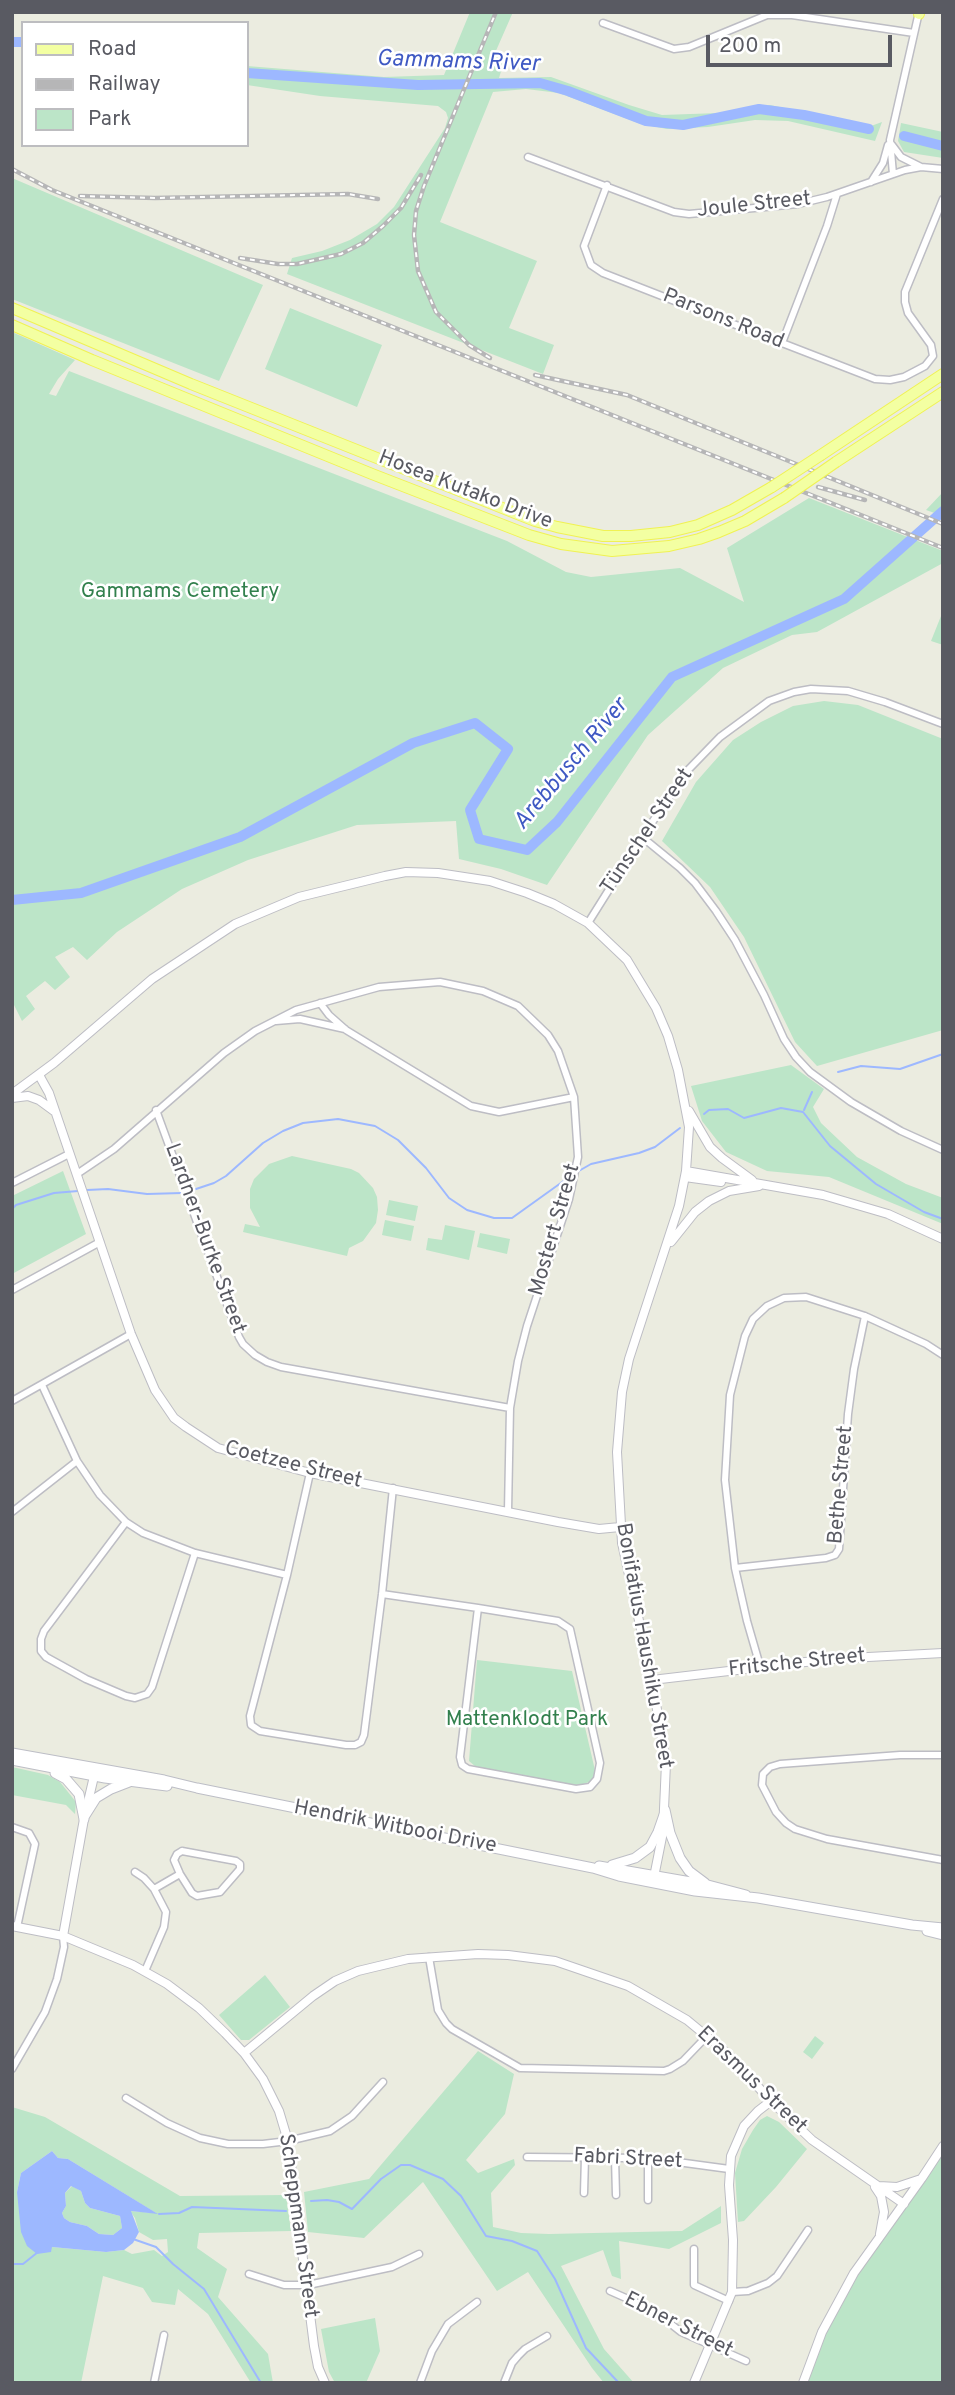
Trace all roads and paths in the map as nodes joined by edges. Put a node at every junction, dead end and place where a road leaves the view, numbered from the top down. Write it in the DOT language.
graph roads {
  1 [pos="919,13"];
  2 [pos="603,23"];
  3 [pos="914,33"];
  4 [pos="890,140"];
  5 [pos="528,157"];
  6 [pos="921,167"];
  7 [pos="943,169"];
  8 [pos="893,174"];
  9 [pos="872,182"];
  10 [pos="607,185"];
  11 [pos="837,194"];
  12 [pos="943,199"];
  13 [pos="12,309"];
  14 [pos="12,325"];
  15 [pos="782,343"];
  16 [pos="943,374"];
  17 [pos="943,392"];
  18 [pos="943,724"];
  19 [pos="642,837"];
  20 [pos="588,923"];
  21 [pos="320,1003"];
  22 [pos="276,1021"];
  23 [pos="346,1030"];
  24 [pos="54,1063"];
  25 [pos="39,1075"];
  26 [pos="49,1093"];
  27 [pos="12,1096"];
  28 [pos="574,1097"];
  29 [pos="686,1104"];
  30 [pos="156,1110"];
  31 [pos="54,1111"];
  32 [pos="943,1150"];
  33 [pos="69,1154"];
  34 [pos="76,1174"];
  35 [pos="686,1174"];
  36 [pos="754,1182"];
  37 [pos="12,1183"];
  38 [pos="766,1185"];
  39 [pos="943,1239"];
  40 [pos="100,1242"];
  41 [pos="666,1251"];
  42 [pos="12,1290"];
  43 [pos="865,1316"];
  44 [pos="131,1334"];
  45 [pos="943,1354"];
  46 [pos="43,1385"];
  47 [pos="12,1401"];
  48 [pos="510,1408"];
  49 [pos="77,1461"];
  50 [pos="310,1473"];
  51 [pos="393,1488"];
  52 [pos="618,1504"];
  53 [pos="508,1511"];
  54 [pos="12,1512"];
  55 [pos="126,1522"];
  56 [pos="620,1527"];
  57 [pos="599,1529"];
  58 [pos="622,1543"];
  59 [pos="195,1553"];
  60 [pos="735,1569"];
  61 [pos="287,1575"];
  62 [pos="382,1594"];
  63 [pos="478,1608"];
  64 [pos="943,1653"];
  65 [pos="760,1666"];
  66 [pos="652,1680"];
  67 [pos="12,1753"];
  68 [pos="943,1755"];
  69 [pos="12,1760"];
  70 [pos="44,1768"];
  71 [pos="94,1773"];
  72 [pos="130,1782"];
  73 [pos="197,1788"];
  74 [pos="665,1810"];
  75 [pos="84,1819"];
  76 [pos="12,1827"];
  77 [pos="943,1860"];
  78 [pos="607,1866"];
  79 [pos="593,1868"];
  80 [pos="135,1872"];
  81 [pos="180,1874"];
  82 [pos="654,1880"];
  83 [pos="708,1885"];
  84 [pos="154,1889"];
  85 [pos="758,1898"];
  86 [pos="912,1925"];
  87 [pos="15,1927"];
  88 [pos="943,1928"];
  89 [pos="943,1935"];
  90 [pos="63,1936"];
  91 [pos="429,1957"];
  92 [pos="145,1971"];
  93 [pos="707,2036"];
  94 [pos="244,2053"];
  95 [pos="12,2069"];
  96 [pos="383,2082"];
  97 [pos="126,2098"];
  98 [pos="771,2101"];
  99 [pos="288,2141"];
  100 [pos="943,2146"];
  101 [pos="527,2157"];
  102 [pos="585,2157"];
  103 [pos="615,2158"];
  104 [pos="648,2158"];
  105 [pos="729,2169"];
  106 [pos="922,2178"];
  107 [pos="873,2184"];
  108 [pos="584,2193"];
  109 [pos="616,2195"];
  110 [pos="648,2200"];
  111 [pos="904,2204"];
  112 [pos="808,2230"];
  113 [pos="880,2237"];
  114 [pos="694,2249"];
  115 [pos="419,2254"];
  116 [pos="249,2273"];
  117 [pos="308,2285"];
  118 [pos="610,2291"];
  119 [pos="732,2292"];
  120 [pos="729,2301"];
  121 [pos="477,2302"];
  122 [pos="164,2335"];
  123 [pos="547,2336"];
  124 [pos="710,2345"];
  125 [pos="746,2361"];
  126 [pos="154,2383"];
  127 [pos="325,2383"];
  128 [pos="420,2383"];
  129 [pos="505,2383"];
  130 [pos="694,2383"];
  131 [pos="803,2383"];
  1 -- 3 [label="street"];
  2 -- 3 [label="street"];
  3 -- 4 [label="street"];
  4 -- 6 [label="street"];
  4 -- 8 [label="street"];
  4 -- 9 [label="street"];
  5 -- 10 [label="street, Joule Street"];
  6 -- 7 [label="street, Joule Street"];
  6 -- 8 [label="street, Joule Street"];
  8 -- 9 [label="street, Joule Street"];
  9 -- 11 [label="street, Joule Street"];
  10 -- 11 [label="street, Joule Street"];
  10 -- 15 [label="street, Parsons Road"];
  11 -- 15 [label="street"];
  12 -- 15 [label="street, Parsons Road"];
  13 -- 16 [label="main road, Hosea Kutako Drive, bridge"];
  14 -- 17 [label="main road, Hosea Kutako Drive, bridge"];
  18 -- 19 [label="street, Tünschel Street"];
  19 -- 20 [label="street, Tünschel Street"];
  19 -- 32 [label="street"];
  20 -- 24 [label="street, Bonifatius Haushiku Street"];
  20 -- 29 [label="street, Bonifatius Haushiku Street"];
  21 -- 22 [label="street, Mostert Street"];
  21 -- 23 [label="street"];
  21 -- 28 [label="street, Mostert Street"];
  22 -- 23 [label="street"];
  22 -- 30 [label="street, Mostert Street"];
  23 -- 28 [label="street"];
  24 -- 25 [label="street, Bonifatius Haushiku Street"];
  24 -- 26 [label="street"];
  25 -- 26 [label="street, Coetzee Street"];
  25 -- 27 [label="street, Bonifatius Haushiku Street"];
  26 -- 31 [label="street, Coetzee Street"];
  27 -- 31 [label="street"];
  28 -- 48 [label="street, Mostert Street"];
  29 -- 35 [label="street, Bonifatius Haushiku Street"];
  29 -- 36 [label="street"];
  30 -- 34 [label="street, Mostert Street"];
  30 -- 48 [label="street, Lardner-Burke Street"];
  31 -- 33 [label="street, Coetzee Street"];
  33 -- 34 [label="street, Coetzee Street"];
  33 -- 37 [label="street"];
  34 -- 40 [label="street, Coetzee Street"];
  35 -- 36 [label="street"];
  35 -- 38 [label="street"];
  35 -- 41 [label="street, Bonifatius Haushiku Street"];
  36 -- 38 [label="street"];
  38 -- 39 [label="street"];
  38 -- 41 [label="street"];
  40 -- 42 [label="street"];
  40 -- 44 [label="street, Coetzee Street"];
  41 -- 52 [label="street, Bonifatius Haushiku Street"];
  43 -- 45 [label="street"];
  43 -- 60 [label="street, Bethe Street"];
  43 -- 60 [label="street"];
  44 -- 46 [label="street"];
  44 -- 50 [label="street, Coetzee Street"];
  46 -- 47 [label="street"];
  46 -- 49 [label="street"];
  48 -- 53 [label="street, Mostert Street"];
  49 -- 54 [label="street"];
  49 -- 55 [label="street"];
  50 -- 51 [label="street, Coetzee Street"];
  50 -- 61 [label="street"];
  51 -- 53 [label="street, Coetzee Street"];
  51 -- 62 [label="street"];
  52 -- 56 [label="street, Bonifatius Haushiku Street"];
  52 -- 57 [label="street"];
  53 -- 57 [label="street, Coetzee Street"];
  55 -- 59 [label="street"];
  55 -- 59 [label="street"];
  56 -- 57 [label="street, Coetzee Street"];
  56 -- 58 [label="street, Bonifatius Haushiku Street"];
  57 -- 58 [label="street"];
  58 -- 66 [label="street, Bonifatius Haushiku Street"];
  59 -- 61 [label="street"];
  60 -- 65 [label="street"];
  61 -- 62 [label="street"];
  62 -- 63 [label="street"];
  63 -- 63 [label="street"];
  64 -- 65 [label="street, Fritsche Street"];
  65 -- 66 [label="street, Fritsche Street"];
  66 -- 74 [label="street, Bonifatius Haushiku Street"];
  67 -- 71 [label="main road, Hendrik Witbooi Drive"];
  68 -- 77 [label="street"];
  69 -- 70 [label="main road, Hendrik Witbooi Drive"];
  70 -- 71 [label="main road, Hendrik Witbooi Drive"];
  70 -- 75 [label="main road"];
  71 -- 72 [label="main road, Hendrik Witbooi Drive"];
  71 -- 73 [label="main road, Hendrik Witbooi Drive"];
  71 -- 75 [label="street"];
  72 -- 73 [label="main road, Hendrik Witbooi Drive"];
  72 -- 75 [label="main road"];
  73 -- 79 [label="main road, Hendrik Witbooi Drive"];
  74 -- 78 [label="main road"];
  74 -- 82 [label="street, Bonifatius Haushiku Street"];
  74 -- 83 [label="main road"];
  75 -- 90 [label="street"];
  76 -- 87 [label="street"];
  78 -- 79 [label="main road, Hendrik Witbooi Drive"];
  78 -- 82 [label="main road, Hendrik Witbooi Drive"];
  79 -- 82 [label="main road, Hendrik Witbooi Drive"];
  80 -- 84 [label="street"];
  81 -- 81 [label="street"];
  81 -- 84 [label="street"];
  82 -- 83 [label="main road, Hendrik Witbooi Drive"];
  82 -- 85 [label="main road, Hendrik Witbooi Drive"];
  83 -- 85 [label="main road, Hendrik Witbooi Drive"];
  84 -- 92 [label="street"];
  85 -- 86 [label="main road, Hendrik Witbooi Drive"];
  86 -- 88 [label="main road, Hendrik Witbooi Drive"];
  86 -- 89 [label="main road, Hendrik Witbooi Drive"];
  87 -- 90 [label="street, Scheppmann Street"];
  90 -- 92 [label="street, Scheppmann Street"];
  90 -- 95 [label="street"];
  91 -- 93 [label="street, Erasmus Street"];
  91 -- 93 [label="street"];
  91 -- 94 [label="street, Erasmus Street"];
  92 -- 94 [label="street, Scheppmann Street"];
  93 -- 98 [label="street, Erasmus Street"];
  94 -- 99 [label="street, Scheppmann Street"];
  96 -- 99 [label="street"];
  97 -- 99 [label="street"];
  98 -- 105 [label="street"];
  98 -- 107 [label="street, Erasmus Street"];
  99 -- 117 [label="street, Scheppmann Street"];
  100 -- 106 [label="street"];
  101 -- 102 [label="street, Fabri Street"];
  102 -- 103 [label="street, Fabri Street"];
  102 -- 108 [label="street"];
  103 -- 104 [label="street, Fabri Street"];
  103 -- 109 [label="street"];
  104 -- 105 [label="street, Fabri Street"];
  104 -- 110 [label="street"];
  105 -- 119 [label="street"];
  106 -- 107 [label="street"];
  106 -- 111 [label="street"];
  107 -- 111 [label="street, Erasmus Street"];
  107 -- 113 [label="street"];
  111 -- 113 [label="street"];
  112 -- 119 [label="street"];
  113 -- 131 [label="street"];
  114 -- 120 [label="street"];
  115 -- 117 [label="street"];
  116 -- 117 [label="street"];
  117 -- 127 [label="street, Scheppmann Street"];
  118 -- 124 [label="street, Ebner Street"];
  119 -- 120 [label="street"];
  120 -- 124 [label="street"];
  121 -- 128 [label="street"];
  122 -- 126 [label="street"];
  123 -- 129 [label="street"];
  124 -- 125 [label="street, Ebner Street"];
  124 -- 130 [label="street"];
}
